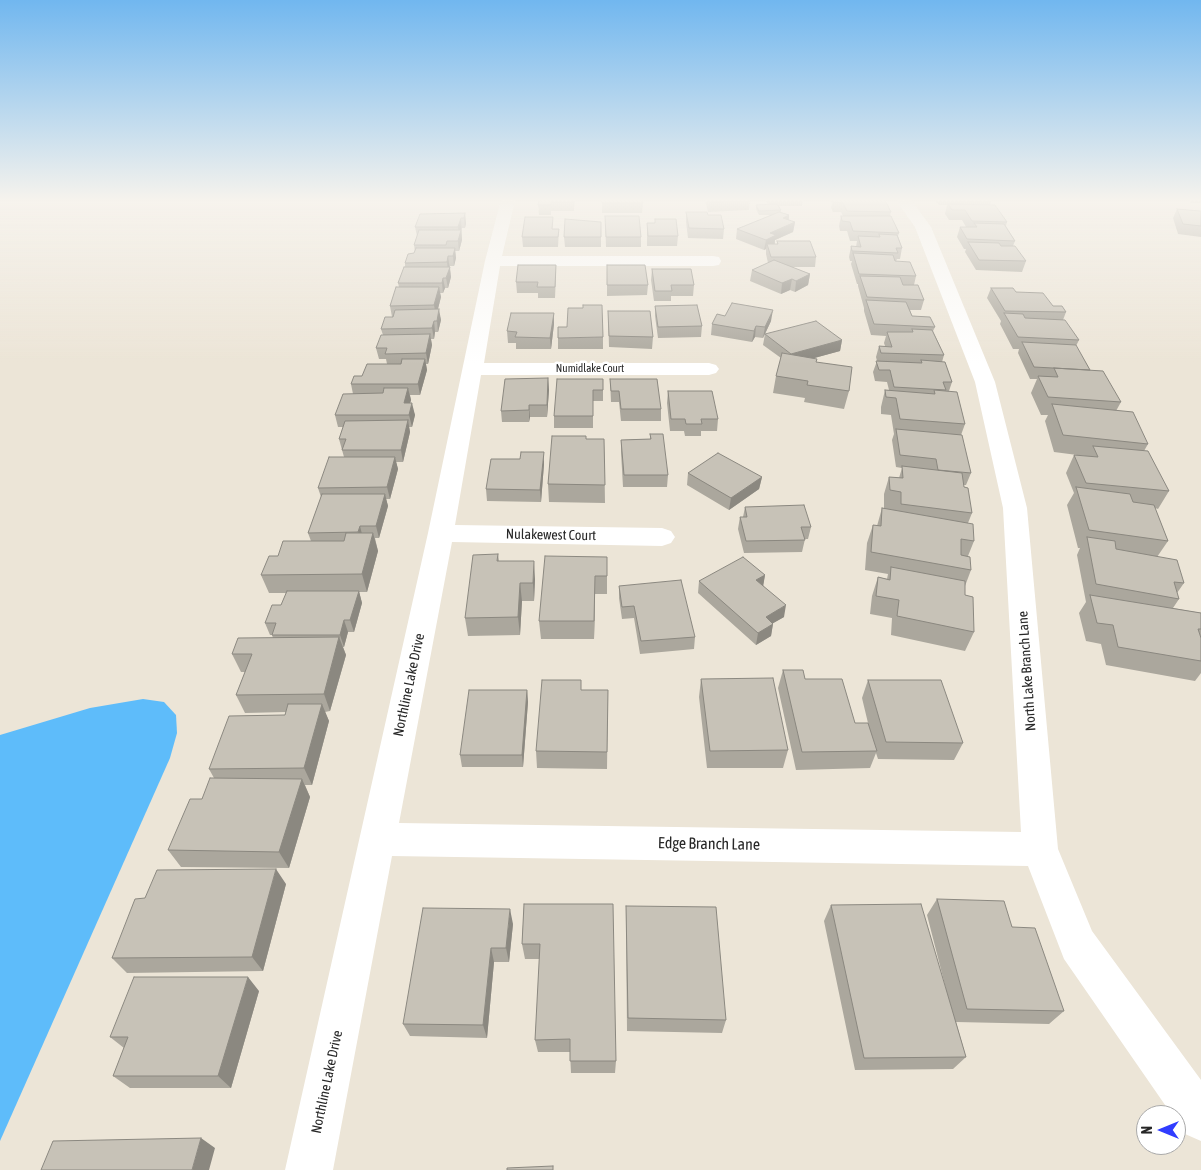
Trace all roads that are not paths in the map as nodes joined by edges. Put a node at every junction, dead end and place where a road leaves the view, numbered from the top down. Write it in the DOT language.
graph roads {
  1 [pos="495,255"];
  2 [pos="934,255"];
  3 [pos="493,261"];
  4 [pos="713,261"];
  5 [pos="709,369"];
  6 [pos="472,370"];
  7 [pos="441,534"];
  8 [pos="662,537"];
  9 [pos="378,839"];
  10 [pos="1040,849"];
  11 [pos="1201,1118"];
  12 [pos="309,1170"];
  1 -- 3 [label="street, Northline Lake Drive"];
  2 -- 10 [label="street, North Lake Branch Lane"];
  3 -- 4 [label="street"];
  3 -- 6 [label="street, Northline Lake Drive"];
  5 -- 6 [label="street, Numidlake Court"];
  6 -- 7 [label="street, Northline Lake Drive"];
  7 -- 8 [label="street, Nulakewest Court"];
  7 -- 9 [label="street, Northline Lake Drive"];
  9 -- 10 [label="street, Edge Branch Lane"];
  9 -- 12 [label="street, Northline Lake Drive"];
  10 -- 11 [label="street, North Lake Branch Lane"];
}
